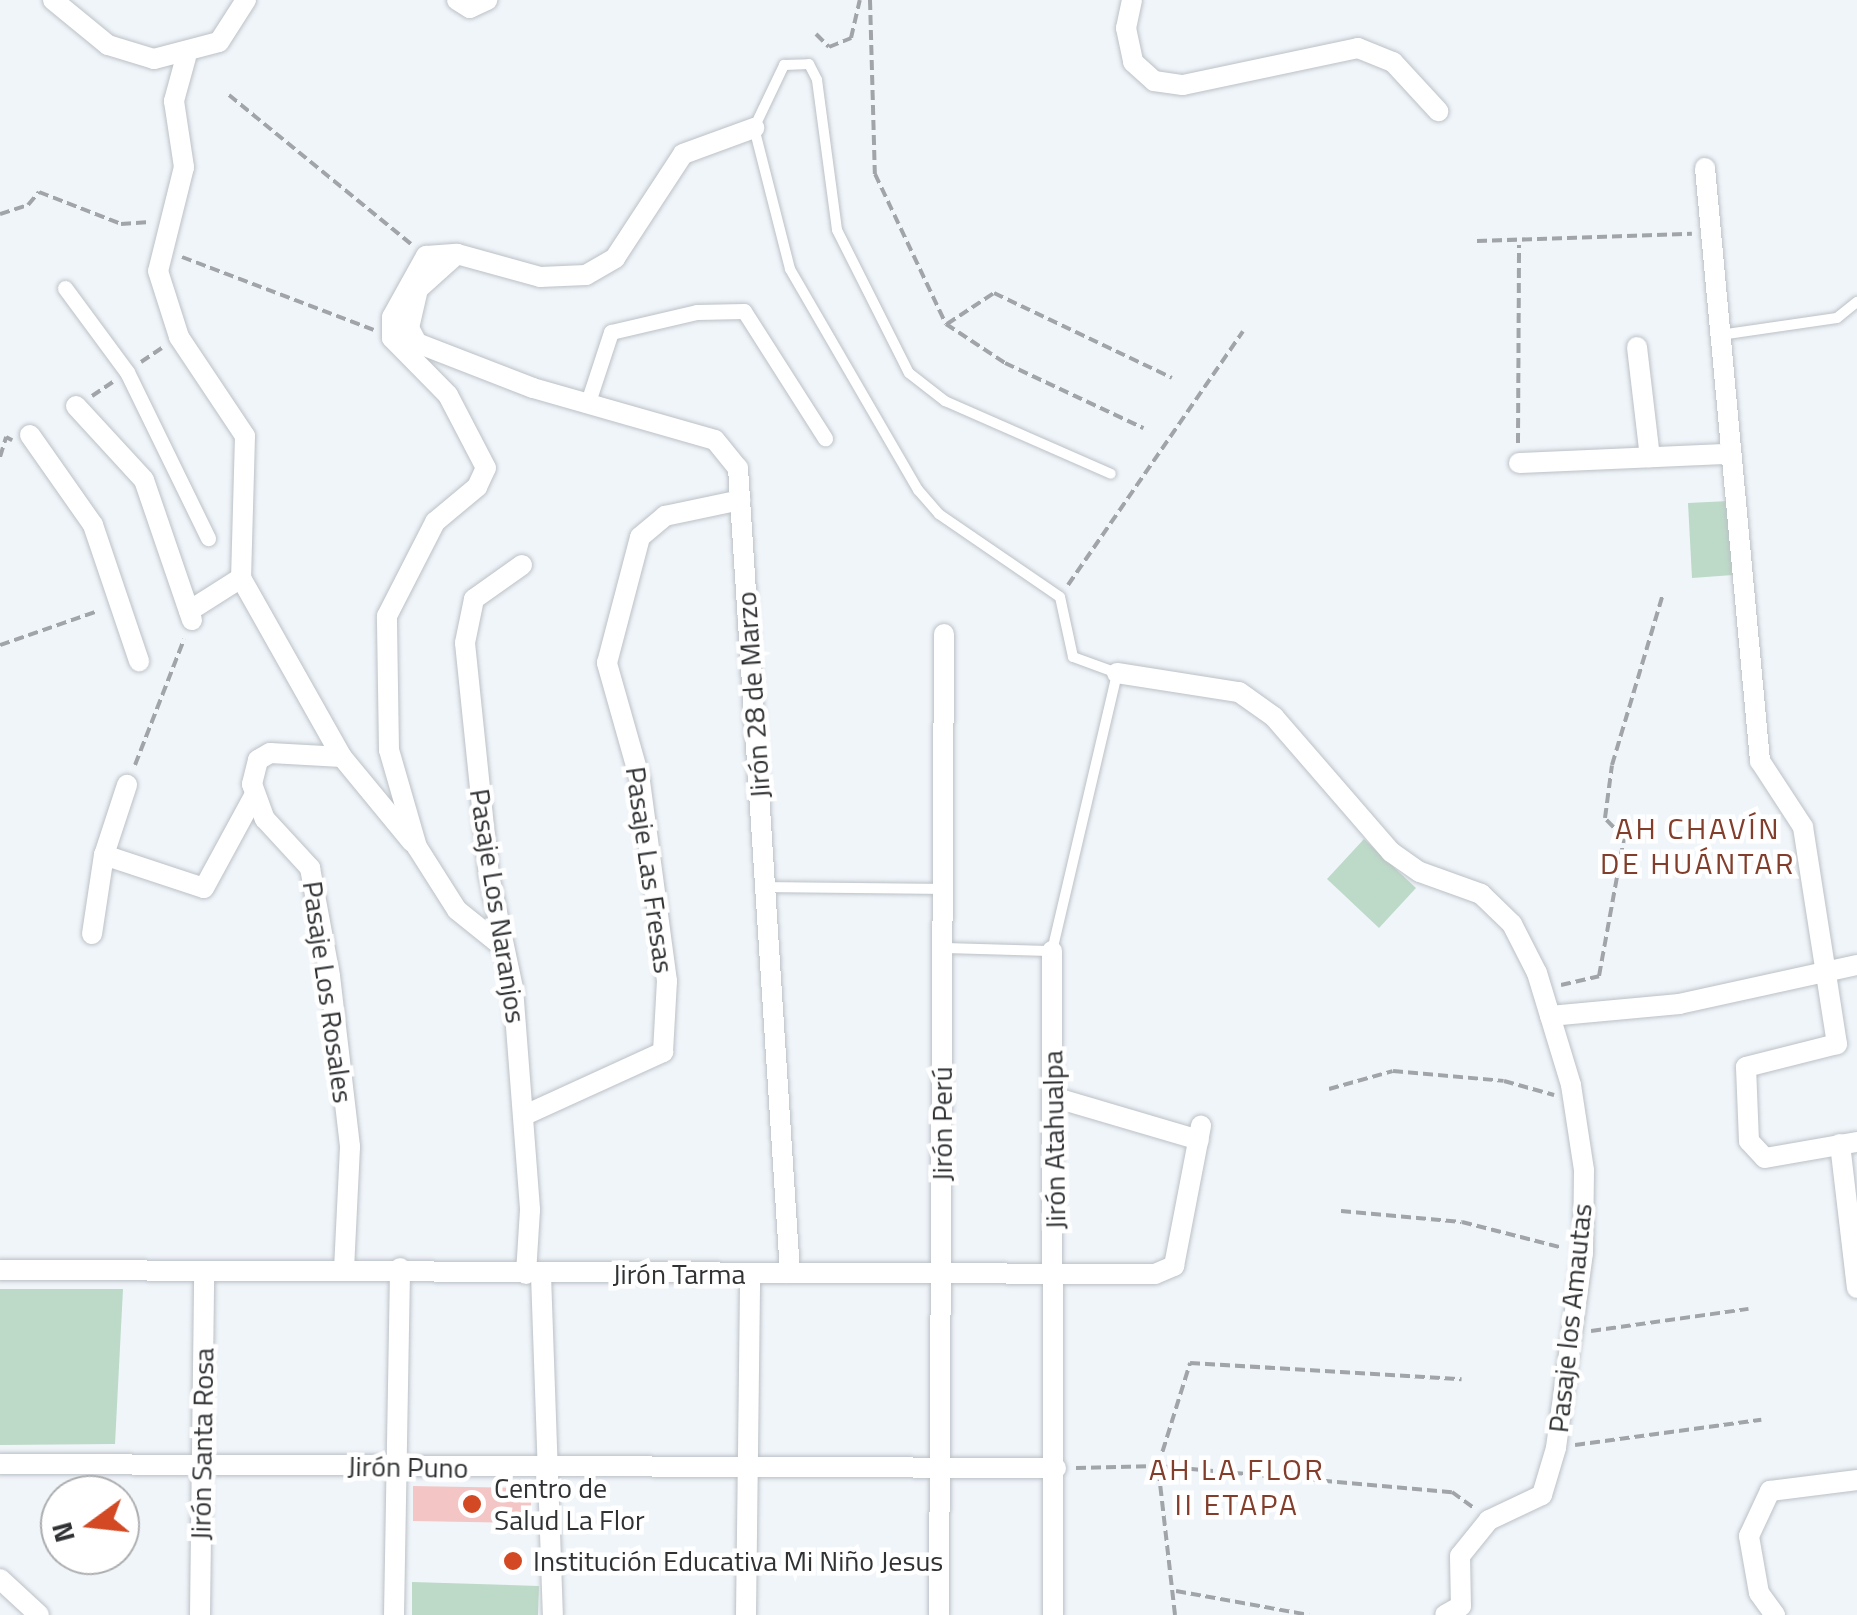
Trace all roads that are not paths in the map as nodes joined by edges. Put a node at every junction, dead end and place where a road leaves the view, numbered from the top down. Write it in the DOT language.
graph roads {
  1 [pos="54,0"];
  2 [pos="246,0"];
  3 [pos="457,0"];
  4 [pos="487,0"];
  5 [pos="1132,0"];
  6 [pos="186,56"];
  7 [pos="1438,111"];
  8 [pos="754,128"];
  9 [pos="1704,168"];
  10 [pos="456,254"];
  11 [pos="65,288"];
  12 [pos="1857,302"];
  13 [pos="1716,335"];
  14 [pos="1638,347"];
  15 [pos="588,405"];
  16 [pos="76,406"];
  17 [pos="30,435"];
  18 [pos="826,438"];
  19 [pos="1726,454"];
  20 [pos="1650,457"];
  21 [pos="1519,463"];
  22 [pos="1110,474"];
  23 [pos="740,500"];
  24 [pos="208,538"];
  25 [pos="522,565"];
  26 [pos="241,578"];
  27 [pos="944,634"];
  28 [pos="139,661"];
  29 [pos="1117,672"];
  30 [pos="342,757"];
  31 [pos="127,785"];
  32 [pos="254,796"];
  33 [pos="416,847"];
  34 [pos="104,855"];
  35 [pos="766,887"];
  36 [pos="942,889"];
  37 [pos="92,934"];
  38 [pos="504,947"];
  39 [pos="942,948"];
  40 [pos="1052,951"];
  41 [pos="1857,964"];
  42 [pos="1828,966"];
  43 [pos="1550,1016"];
  44 [pos="1053,1097"];
  45 [pos="525,1115"];
  46 [pos="1849,1143"];
  47 [pos="400,1268"];
  48 [pos="0,1270"];
  49 [pos="344,1270"];
  50 [pos="204,1272"];
  51 [pos="790,1273"];
  52 [pos="750,1274"];
  53 [pos="941,1274"];
  54 [pos="1055,1274"];
  55 [pos="533,1275"];
  56 [pos="1857,1288"];
  57 [pos="0,1464"];
  58 [pos="201,1465"];
  59 [pos="397,1466"];
  60 [pos="748,1468"];
  61 [pos="940,1468"];
  62 [pos="1056,1468"];
  63 [pos="544,1469"];
  64 [pos="1857,1480"];
  65 [pos="0,1579"];
  66 [pos="40,1615"];
  67 [pos="200,1615"];
  68 [pos="394,1615"];
  69 [pos="553,1615"];
  70 [pos="746,1615"];
  71 [pos="939,1615"];
  72 [pos="1053,1615"];
  73 [pos="1445,1615"];
  74 [pos="1775,1615"];
  1 -- 6 [label="street"];
  2 -- 6 [label="street"];
  3 -- 4 [label="street"];
  5 -- 7 [label="street"];
  6 -- 26 [label="street"];
  8 -- 10 [label="street"];
  8 -- 22 [label="lane"];
  8 -- 29 [label="lane"];
  9 -- 13 [label="street"];
  10 -- 15 [label="street, Jirón 28 de Marzo"];
  10 -- 33 [label="street"];
  11 -- 24 [label="street"];
  12 -- 13 [label="lane"];
  13 -- 19 [label="street"];
  14 -- 20 [label="street"];
  15 -- 18 [label="street"];
  15 -- 23 [label="street, Jirón 28 de Marzo"];
  16 -- 26 [label="street"];
  17 -- 28 [label="street"];
  19 -- 20 [label="street"];
  19 -- 42 [label="street"];
  20 -- 21 [label="street"];
  23 -- 35 [label="street, Jirón 28 de Marzo"];
  23 -- 45 [label="street, Pasaje Las Fresas"];
  25 -- 38 [label="street, Pasaje Los Naranjos"];
  26 -- 30 [label="street"];
  27 -- 36 [label="street, Jirón Perú"];
  29 -- 40 [label="lane, Jirón Atahualpa"];
  29 -- 43 [label="street, Pasaje los Amautas"];
  30 -- 32 [label="street"];
  30 -- 33 [label="street"];
  31 -- 34 [label="street"];
  32 -- 34 [label="street"];
  32 -- 49 [label="street, Pasaje Los Rosales"];
  33 -- 38 [label="street"];
  34 -- 37 [label="street"];
  35 -- 36 [label="lane"];
  35 -- 51 [label="street, Jirón 28 de Marzo"];
  36 -- 39 [label="street, Jirón Perú"];
  38 -- 45 [label="street, Pasaje Los Naranjos"];
  39 -- 40 [label="lane"];
  39 -- 53 [label="street, Jirón Perú"];
  40 -- 44 [label="street, Jirón Atahualpa"];
  41 -- 42 [label="street"];
  42 -- 43 [label="street"];
  42 -- 46 [label="street"];
  43 -- 73 [label="street, Pasaje los Amautas"];
  44 -- 54 [label="street, Jirón Atahualpa"];
  44 -- 54 [label="street, Jirón Tarma"];
  45 -- 55 [label="street, Pasaje Los Naranjos"];
  46 -- 56 [label="street"];
  47 -- 49 [label="street, Jirón Tarma"];
  47 -- 55 [label="street, Jirón Tarma"];
  47 -- 59 [label="street"];
  48 -- 50 [label="street, Jirón Tarma"];
  49 -- 50 [label="street, Jirón Tarma"];
  50 -- 58 [label="street, Jirón Santa Rosa"];
  51 -- 52 [label="street, Jirón Tarma"];
  51 -- 53 [label="street, Jirón Tarma"];
  52 -- 55 [label="street, Jirón Tarma"];
  52 -- 60 [label="street"];
  53 -- 54 [label="street, Jirón Tarma"];
  53 -- 61 [label="street, Jirón Perú"];
  54 -- 62 [label="street, Jirón Atahualpa"];
  55 -- 63 [label="street, Pasaje Los Naranjos"];
  57 -- 58 [label="street, Jirón Puno"];
  58 -- 59 [label="street, Jirón Puno"];
  58 -- 67 [label="street, Jirón Santa Rosa"];
  59 -- 63 [label="street, Jirón Puno"];
  59 -- 68 [label="street"];
  60 -- 61 [label="street, Jirón Puno"];
  60 -- 63 [label="street, Jirón Puno"];
  60 -- 70 [label="street"];
  61 -- 62 [label="street, Jirón Puno"];
  61 -- 71 [label="street, Jirón Perú"];
  62 -- 72 [label="street, Jirón Atahualpa"];
  63 -- 69 [label="street, Pasaje Los Naranjos"];
  64 -- 74 [label="street"];
  65 -- 66 [label="street"];
}
